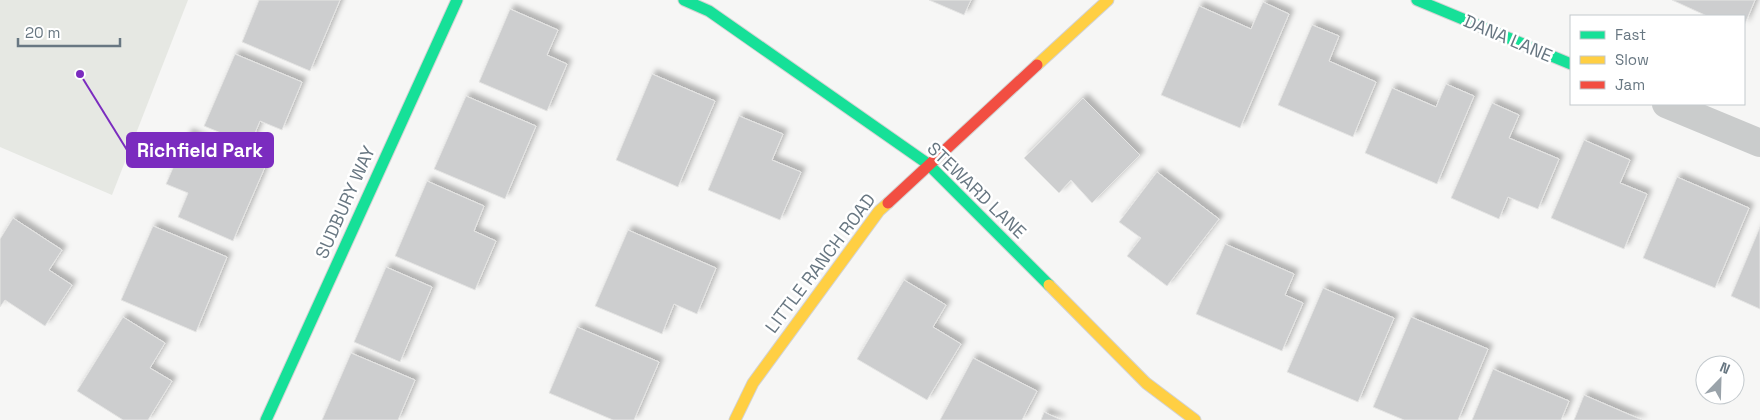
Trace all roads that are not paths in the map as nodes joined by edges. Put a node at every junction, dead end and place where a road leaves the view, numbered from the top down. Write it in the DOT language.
graph roads {
  1 [pos="457,0"];
  2 [pos="684,0"];
  3 [pos="1108,0"];
  4 [pos="1417,0"];
  5 [pos="1570,64"];
  6 [pos="1668,105"];
  7 [pos="1760,143"];
  8 [pos="928,164"];
  9 [pos="266,420"];
  10 [pos="735,420"];
  11 [pos="1195,420"];
  1 -- 9 [label="street, SUDBURY WAY"];
  2 -- 8 [label="street, STEWARD LANE"];
  3 -- 8 [label="street, LITTLE RANCH ROAD"];
  4 -- 5 [label="street, DANA LANE"];
  6 -- 7 [label="street"];
  8 -- 10 [label="street, LITTLE RANCH ROAD"];
  8 -- 11 [label="street, STEWARD LANE"];
}
